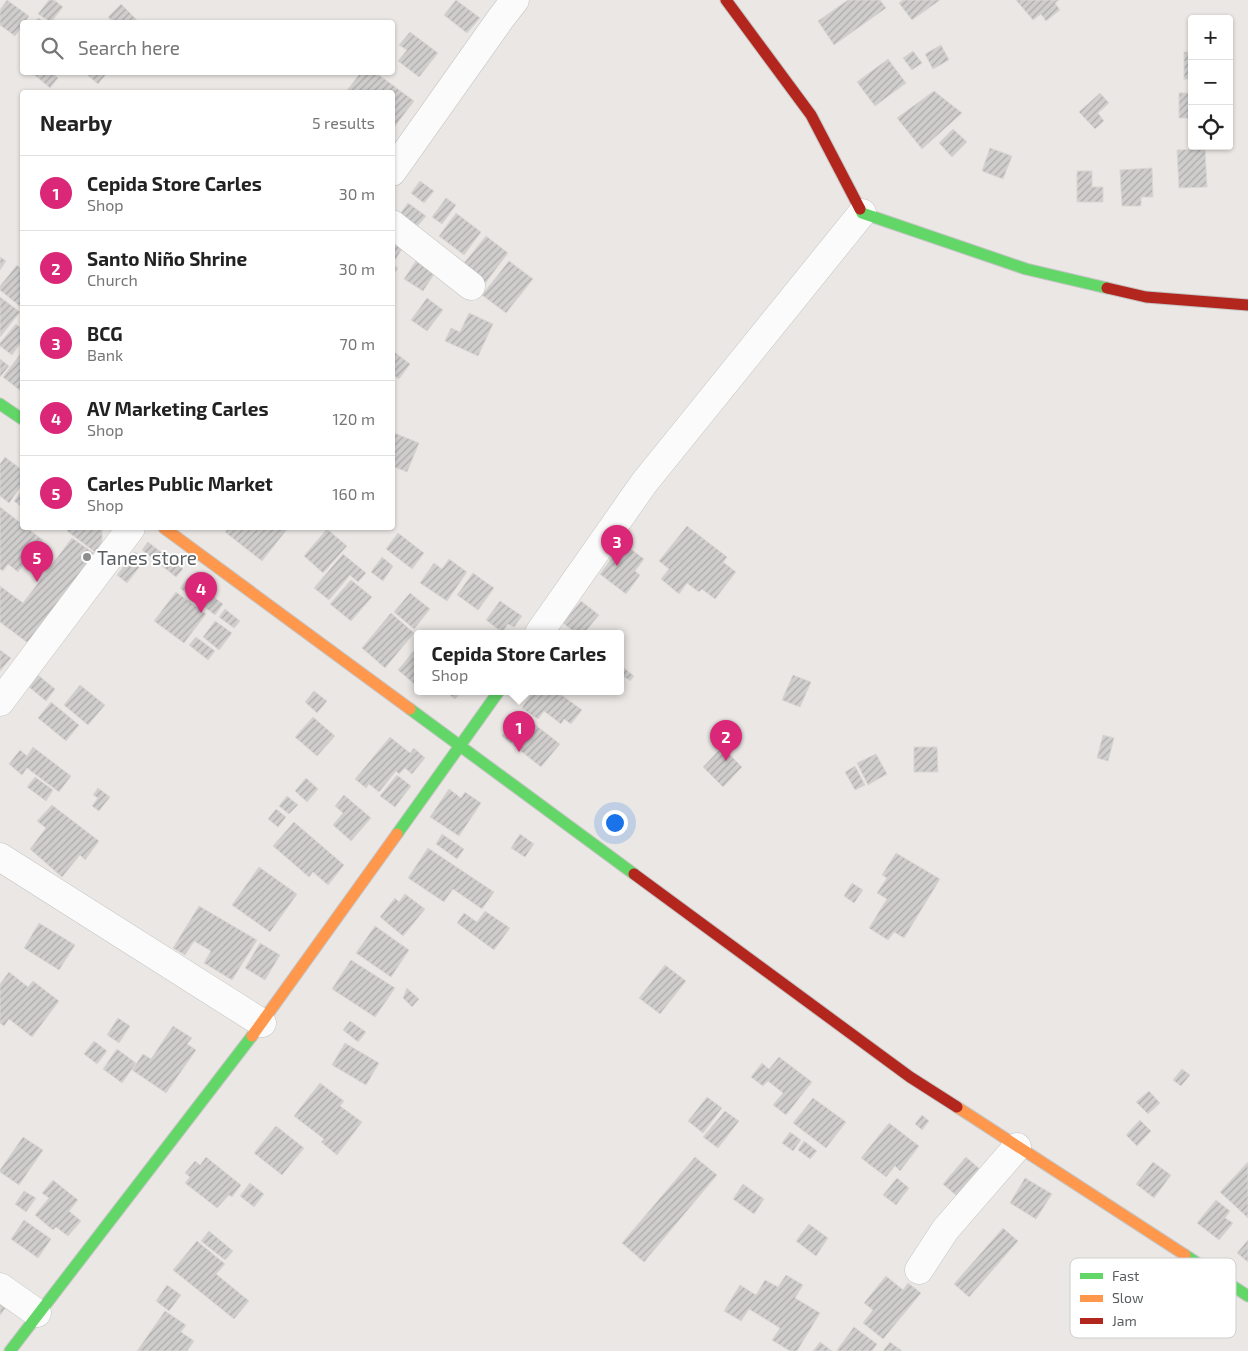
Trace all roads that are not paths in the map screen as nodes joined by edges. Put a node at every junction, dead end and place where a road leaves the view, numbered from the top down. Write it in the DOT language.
graph roads {
  1 [pos="515,0"];
  2 [pos="726,0"];
  3 [pos="395,168"];
  4 [pos="862,213"];
  5 [pos="395,226"];
  6 [pos="471,286"];
  7 [pos="1248,305"];
  8 [pos="0,404"];
  9 [pos="20,419"];
  10 [pos="129,530"];
  11 [pos="167,530"];
  12 [pos="541,630"];
  13 [pos="496,695"];
  14 [pos="0,702"];
  15 [pos="460,747"];
  16 [pos="0,857"];
  17 [pos="262,1023"];
  18 [pos="1017,1147"];
  19 [pos="1189,1258"];
  20 [pos="919,1270"];
  21 [pos="0,1287"];
  22 [pos="1236,1288"];
  23 [pos="1248,1296"];
  24 [pos="38,1313"];
  25 [pos="10,1351"];
  1 -- 3 [label="street"];
  2 -- 4 [label="street"];
  4 -- 7 [label="street"];
  4 -- 12 [label="street"];
  5 -- 6 [label="street"];
  8 -- 9 [label="street"];
  10 -- 14 [label="street"];
  11 -- 15 [label="street"];
  13 -- 15 [label="street"];
  15 -- 17 [label="street"];
  15 -- 18 [label="street"];
  16 -- 17 [label="street"];
  17 -- 24 [label="street"];
  18 -- 19 [label="street"];
  18 -- 20 [label="street"];
  21 -- 24 [label="street"];
  22 -- 23 [label="street"];
  24 -- 25 [label="street"];
}
